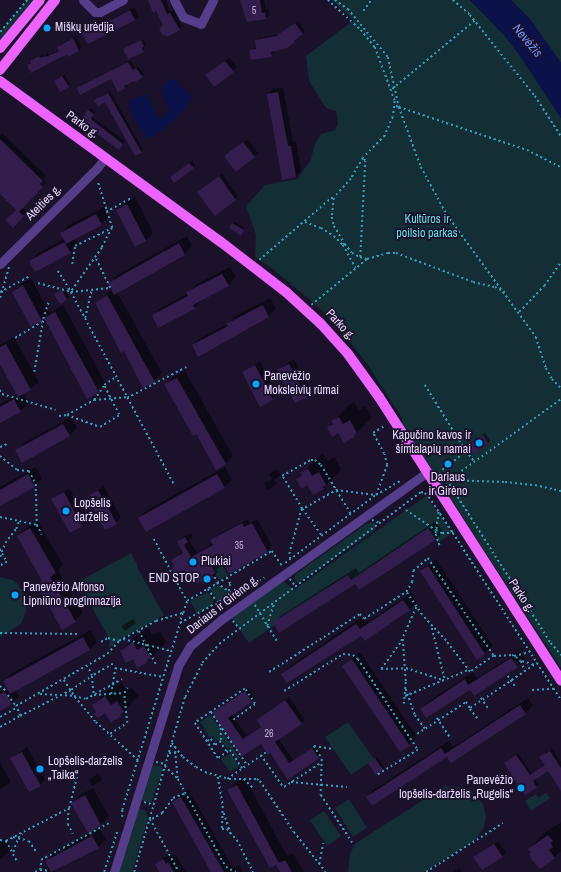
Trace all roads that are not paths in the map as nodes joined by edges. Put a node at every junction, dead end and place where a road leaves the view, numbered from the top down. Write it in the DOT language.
graph roads {
  1 [pos="40,0"];
  2 [pos="55,0"];
  3 [pos="83,0"];
  4 [pos="123,0"];
  5 [pos="174,0"];
  6 [pos="213,0"];
  7 [pos="0,48"];
  8 [pos="0,70"];
  9 [pos="0,81"];
  10 [pos="105,158"];
  11 [pos="0,264"];
  12 [pos="426,472"];
  13 [pos="561,681"];
  14 [pos="114,872"];
  1 -- 7 [label="main road"];
  2 -- 8 [label="main road"];
  3 -- 4 [label="street"];
  5 -- 6 [label="street"];
  9 -- 10 [label="main road, Parko g."];
  10 -- 11 [label="street, Ateities g."];
  10 -- 12 [label="main road, Parko g."];
  12 -- 13 [label="main road, Parko g."];
  12 -- 14 [label="street, Dariaus ir Girėno g."];
}
